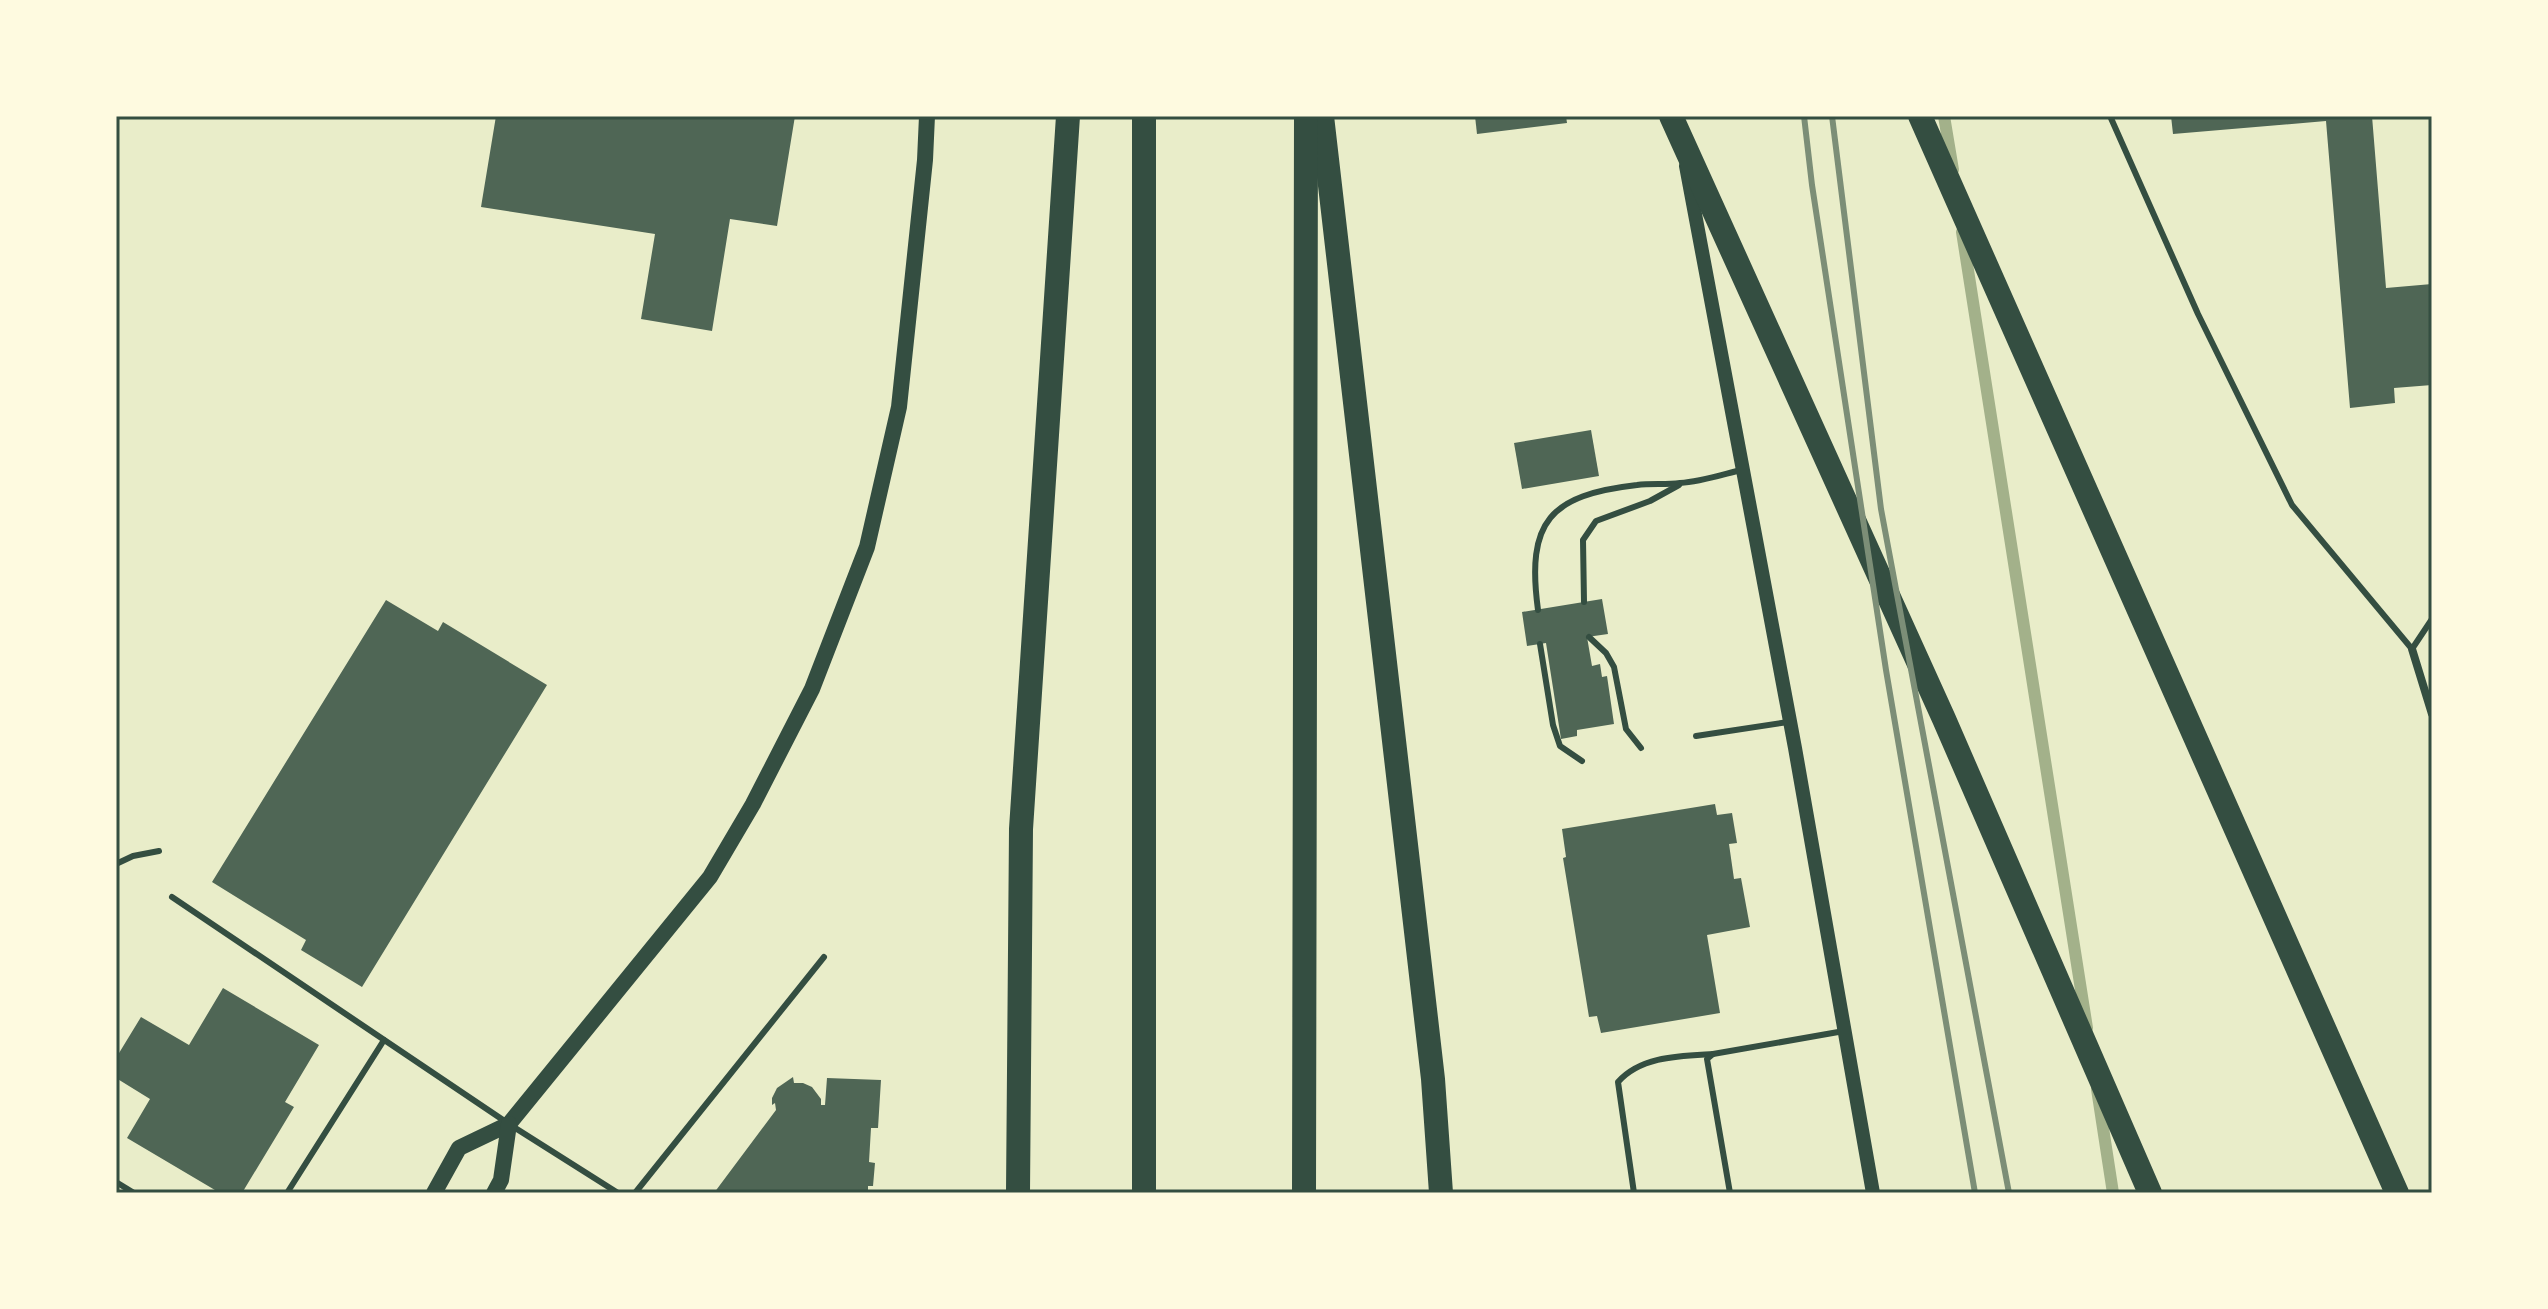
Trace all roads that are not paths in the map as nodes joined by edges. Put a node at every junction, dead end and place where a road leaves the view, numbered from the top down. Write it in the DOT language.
graph roads {
  1 [pos="927,116"];
  2 [pos="1068,116"];
  3 [pos="1144,116"];
  4 [pos="1306,116"];
  5 [pos="1322,116"];
  6 [pos="1671,116"];
  7 [pos="1680,116"];
  8 [pos="1920,116"];
  9 [pos="2110,116"];
  10 [pos="1743,470"];
  11 [pos="1682,483"];
  12 [pos="1584,602"];
  13 [pos="1538,610"];
  14 [pos="2432,619"];
  15 [pos="1589,637"];
  16 [pos="1540,644"];
  17 [pos="2412,649"];
  18 [pos="2432,714"];
  19 [pos="1790,722"];
  20 [pos="1696,736"];
  21 [pos="1641,748"];
  22 [pos="1582,761"];
  23 [pos="159,851"];
  24 [pos="116,864"];
  25 [pos="172,897"];
  26 [pos="824,957"];
  27 [pos="1844,1031"];
  28 [pos="384,1040"];
  29 [pos="1713,1054"];
  30 [pos="509,1124"];
  31 [pos="116,1182"];
  32 [pos="134,1193"];
  33 [pos="287,1193"];
  34 [pos="434,1193"];
  35 [pos="494,1193"];
  36 [pos="618,1193"];
  37 [pos="635,1193"];
  38 [pos="1018,1193"];
  39 [pos="1144,1193"];
  40 [pos="1304,1193"];
  41 [pos="1441,1193"];
  42 [pos="1634,1193"];
  43 [pos="1730,1193"];
  44 [pos="1873,1193"];
  45 [pos="2150,1193"];
  46 [pos="2397,1193"];
  1 -- 30 [label="main road"];
  2 -- 38 [label="highway"];
  3 -- 39 [label="highway"];
  4 -- 40 [label="highway"];
  5 -- 41 [label="highway"];
  6 -- 45 [label="highway"];
  7 -- 10 [label="street"];
  8 -- 46 [label="highway"];
  9 -- 17 [label="lane"];
  10 -- 11 [label="lane"];
  10 -- 19 [label="street"];
  11 -- 12 [label="lane"];
  11 -- 13 [label="lane"];
  14 -- 17 [label="lane"];
  15 -- 21 [label="lane"];
  16 -- 22 [label="lane"];
  17 -- 18 [label="street"];
  19 -- 20 [label="lane"];
  19 -- 27 [label="street"];
  23 -- 24 [label="lane"];
  25 -- 28 [label="lane"];
  26 -- 37 [label="lane"];
  27 -- 29 [label="lane"];
  27 -- 44 [label="street"];
  28 -- 30 [label="lane"];
  28 -- 33 [label="lane"];
  29 -- 42 [label="lane"];
  29 -- 43 [label="lane"];
  30 -- 34 [label="main road"];
  30 -- 35 [label="main road"];
  30 -- 36 [label="lane"];
  31 -- 32 [label="lane"];
}
